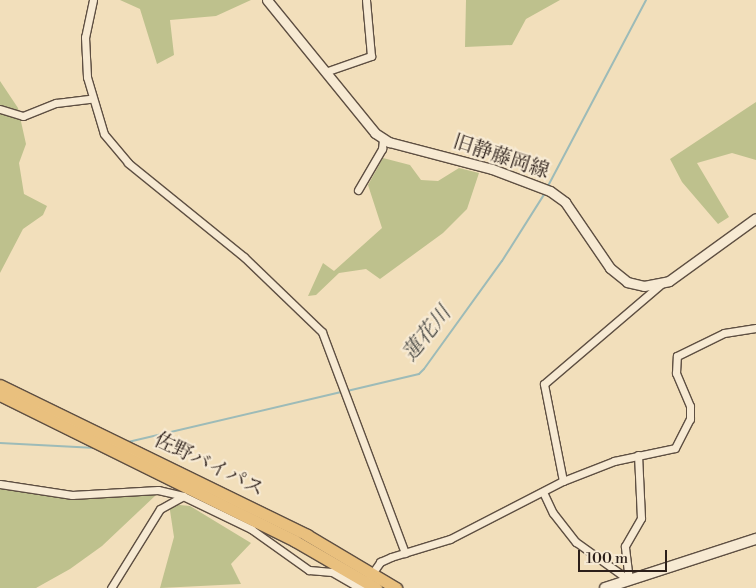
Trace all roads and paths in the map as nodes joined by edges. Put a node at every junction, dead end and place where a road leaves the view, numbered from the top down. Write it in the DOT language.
graph roads {
  1 [pos="93,0"];
  2 [pos="266,0"];
  3 [pos="366,0"];
  4 [pos="325,72"];
  5 [pos="90,99"];
  6 [pos="0,109"];
  7 [pos="383,139"];
  8 [pos="358,190"];
  9 [pos="756,218"];
  10 [pos="661,284"];
  11 [pos="756,328"];
  12 [pos="0,385"];
  13 [pos="0,395"];
  14 [pos="638,455"];
  15 [pos="563,481"];
  16 [pos="0,484"];
  17 [pos="543,492"];
  18 [pos="183,496"];
  19 [pos="756,539"];
  20 [pos="405,553"];
  21 [pos="365,582"];
  22 [pos="625,583"];
  23 [pos="111,588"];
  24 [pos="376,588"];
  25 [pos="396,588"];
  26 [pos="604,588"];
  1 -- 5 [label="street"];
  2 -- 4 [label="street"];
  3 -- 4 [label="street"];
  4 -- 7 [label="street"];
  5 -- 6 [label="street"];
  5 -- 20 [label="street"];
  7 -- 8 [label="street"];
  7 -- 10 [label="street, 旧静藤岡線"];
  9 -- 10 [label="street"];
  10 -- 15 [label="street"];
  11 -- 14 [label="street"];
  12 -- 21 [label="highway, 佐野バイパス"];
  13 -- 21 [label="highway, 佐野バイパス"];
  14 -- 15 [label="street"];
  14 -- 22 [label="street"];
  15 -- 17 [label="street"];
  16 -- 18 [label="street"];
  17 -- 20 [label="street"];
  17 -- 22 [label="street"];
  18 -- 21 [label="street"];
  18 -- 23 [label="street"];
  19 -- 22 [label="main road"];
  20 -- 21 [label="street"];
  21 -- 24 [label="highway, 佐野バイパス"];
  21 -- 25 [label="highway, 佐野バイパス"];
  22 -- 26 [label="main road"];
}
